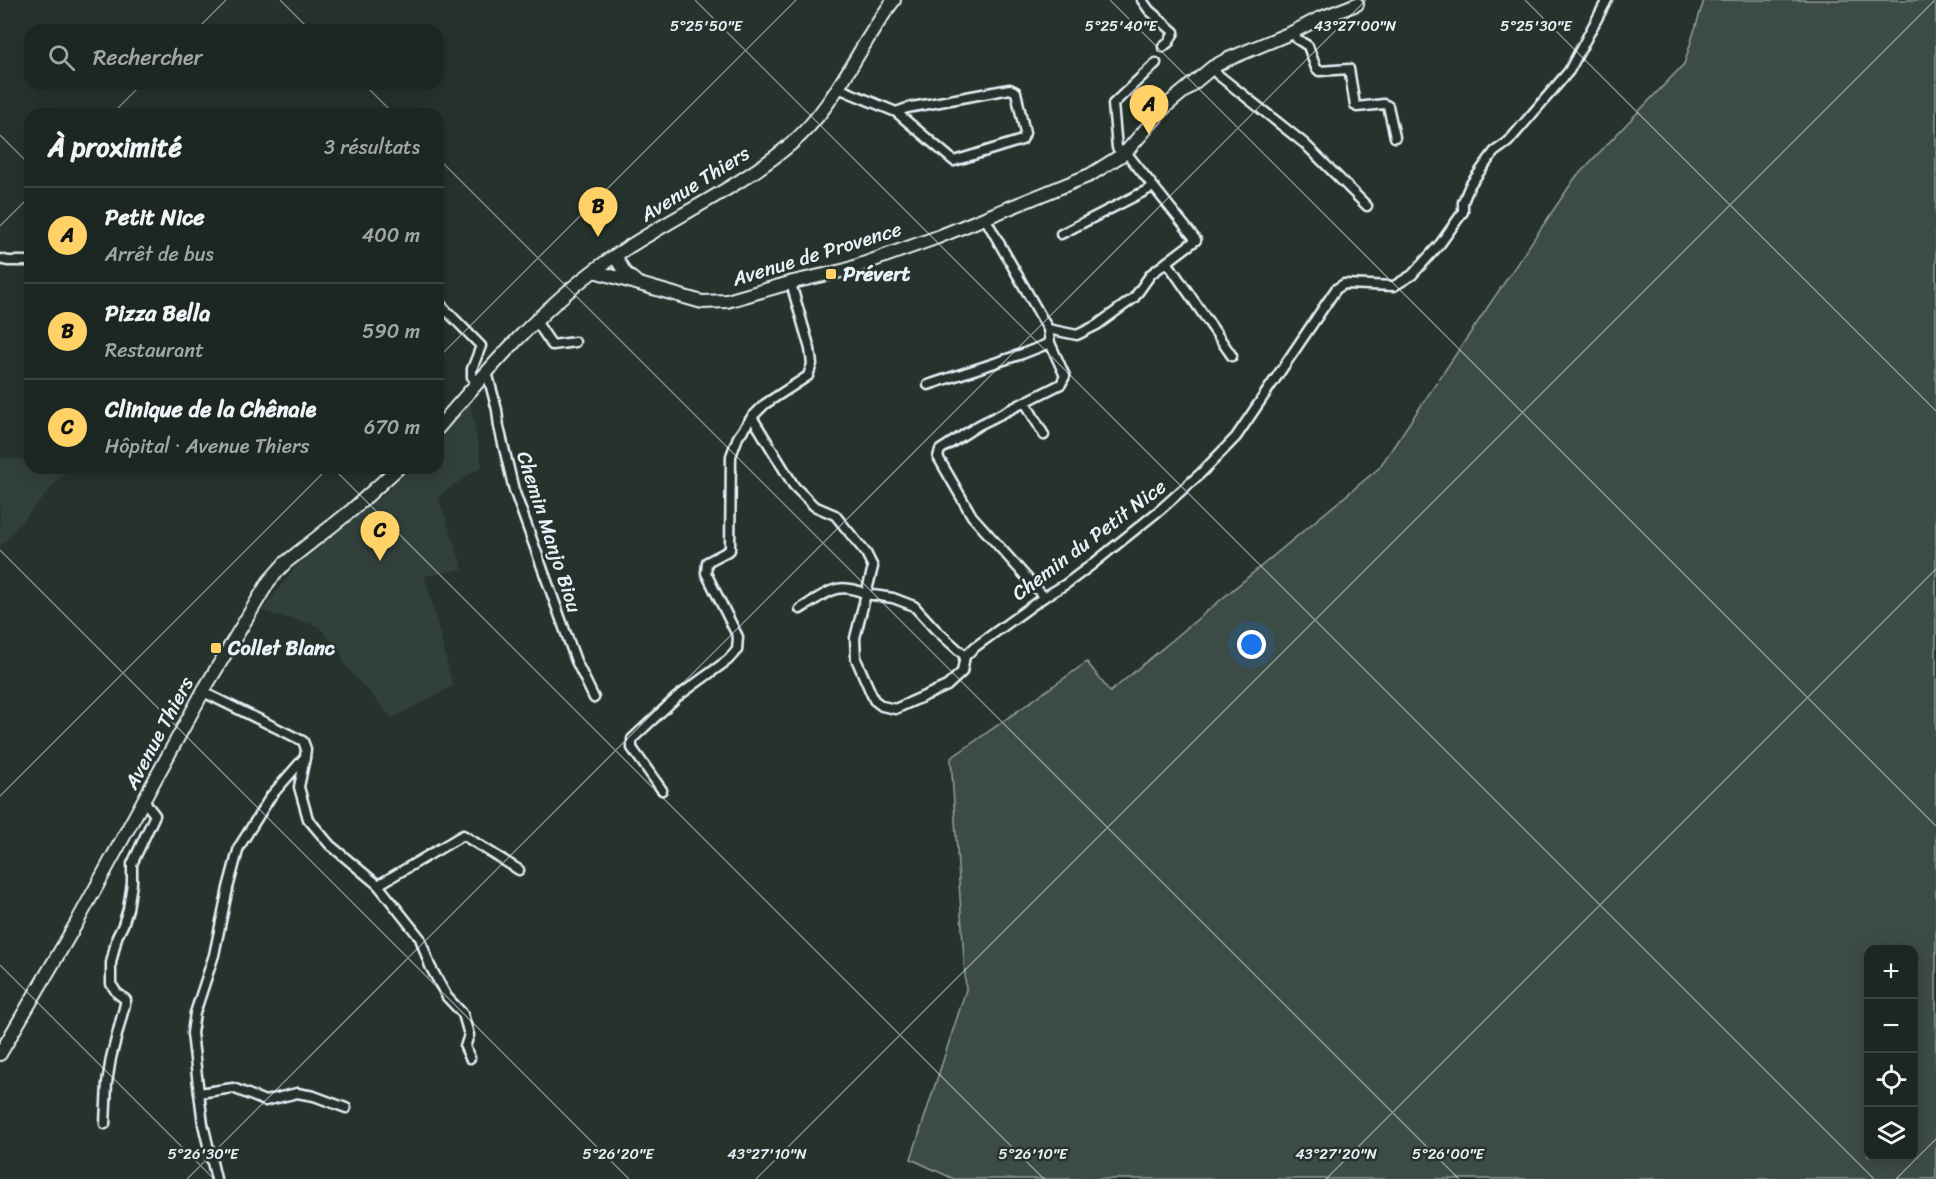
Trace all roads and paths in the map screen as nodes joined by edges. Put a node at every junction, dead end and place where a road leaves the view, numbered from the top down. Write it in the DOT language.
graph roads {
  1 [pos="894,0"];
  2 [pos="1142,0"];
  3 [pos="1607,0"];
  4 [pos="1361,2"];
  5 [pos="1295,36"];
  6 [pos="1162,47"];
  7 [pos="1155,63"];
  8 [pos="1216,71"];
  9 [pos="838,88"];
  10 [pos="896,112"];
  11 [pos="1395,137"];
  12 [pos="1127,155"];
  13 [pos="1153,187"];
  14 [pos="1366,206"];
  15 [pos="986,220"];
  16 [pos="1061,234"];
  17 [pos="615,256"];
  18 [pos="0,259"];
  19 [pos="24,261"];
  20 [pos="1167,262"];
  21 [pos="594,271"];
  22 [pos="636,282"];
  23 [pos="793,282"];
  24 [pos="444,308"];
  25 [pos="536,321"];
  26 [pos="1048,330"];
  27 [pos="575,342"];
  28 [pos="1050,343"];
  29 [pos="1232,356"];
  30 [pos="487,372"];
  31 [pos="477,383"];
  32 [pos="928,385"];
  33 [pos="1025,402"];
  34 [pos="752,417"];
  35 [pos="444,421"];
  36 [pos="1044,435"];
  37 [pos="391,474"];
  38 [pos="867,594"];
  39 [pos="1044,597"];
  40 [pos="800,609"];
  41 [pos="965,656"];
  42 [pos="203,692"];
  43 [pos="594,698"];
  44 [pos="305,756"];
  45 [pos="662,790"];
  46 [pos="144,801"];
  47 [pos="519,870"];
  48 [pos="378,885"];
  49 [pos="0,1054"];
  50 [pos="470,1058"];
  51 [pos="199,1093"];
  52 [pos="346,1108"];
  53 [pos="105,1124"];
  54 [pos="216,1179"];
  1 -- 9 [label="main road, Avenue Thiers"];
  2 -- 6 [label="street"];
  3 -- 39 [label="street, Chemin du Petit Nice"];
  4 -- 5 [label="main road, Avenue de Provence"];
  5 -- 8 [label="main road, Avenue de Provence"];
  5 -- 11 [label="street"];
  7 -- 12 [label="street"];
  8 -- 12 [label="main road, Avenue de Provence"];
  8 -- 14 [label="street"];
  9 -- 10 [label="street"];
  9 -- 17 [label="main road, Avenue Thiers"];
  10 -- 10 [label="street"];
  12 -- 13 [label="street"];
  12 -- 15 [label="main road, Avenue de Provence"];
  13 -- 16 [label="street"];
  13 -- 20 [label="street"];
  15 -- 23 [label="main road, Avenue de Provence"];
  15 -- 26 [label="street"];
  17 -- 21 [label="main road, Avenue Thiers"];
  17 -- 22 [label="main road"];
  18 -- 19 [label="street"];
  20 -- 26 [label="street"];
  20 -- 29 [label="street"];
  21 -- 22 [label="main road, Avenue de Provence"];
  21 -- 25 [label="main road, Avenue Thiers"];
  22 -- 23 [label="main road, Avenue de Provence"];
  23 -- 34 [label="street"];
  24 -- 31 [label="street"];
  25 -- 27 [label="street"];
  25 -- 30 [label="main road, Avenue Thiers"];
  26 -- 28 [label="street"];
  28 -- 32 [label="street"];
  28 -- 33 [label="street"];
  30 -- 31 [label="main road, Avenue Thiers"];
  30 -- 43 [label="street, Chemin Manjo Biou"];
  31 -- 35 [label="main road, Avenue Thiers"];
  33 -- 36 [label="street"];
  33 -- 39 [label="street"];
  34 -- 38 [label="street"];
  34 -- 45 [label="street"];
  37 -- 42 [label="main road, Avenue Thiers"];
  38 -- 40 [label="street"];
  38 -- 41 [label="street"];
  38 -- 41 [label="street"];
  39 -- 41 [label="street, Chemin du Petit Nice"];
  42 -- 44 [label="street"];
  42 -- 46 [label="main road, Avenue Thiers"];
  44 -- 48 [label="street"];
  44 -- 51 [label="street"];
  46 -- 49 [label="main road, Avenue Thiers"];
  46 -- 53 [label="street"];
  47 -- 48 [label="street"];
  48 -- 50 [label="street"];
  51 -- 52 [label="street"];
  51 -- 54 [label="street"];
}
